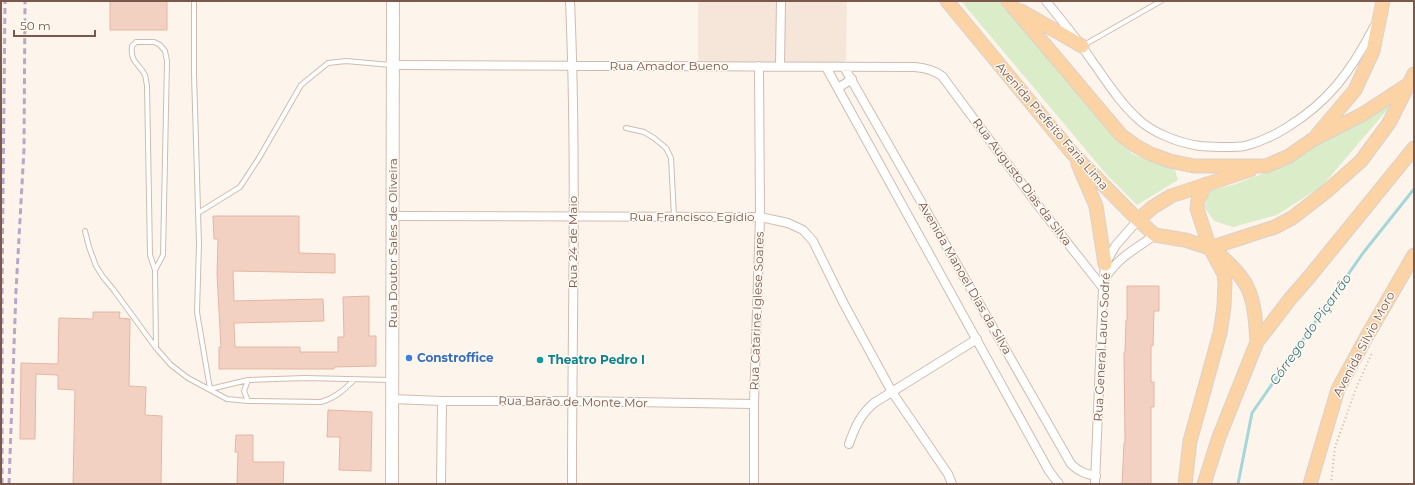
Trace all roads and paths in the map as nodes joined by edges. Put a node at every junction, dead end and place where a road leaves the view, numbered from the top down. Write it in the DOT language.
graph roads {
  1 [pos="194,1"];
  2 [pos="393,1"];
  3 [pos="570,1"];
  4 [pos="781,1"];
  5 [pos="947,1"];
  6 [pos="1046,1"];
  7 [pos="1161,1"];
  8 [pos="1011,4"];
  9 [pos="1382,5"];
  10 [pos="1082,46"];
  11 [pos="394,66"];
  12 [pos="573,66"];
  13 [pos="759,66"];
  14 [pos="780,66"];
  15 [pos="826,68"];
  16 [pos="844,68"];
  17 [pos="942,76"];
  18 [pos="852,79"];
  19 [pos="1413,79"];
  20 [pos="838,88"];
  21 [pos="626,128"];
  22 [pos="1312,140"];
  23 [pos="1414,148"];
  24 [pos="1073,154"];
  25 [pos="1266,166"];
  26 [pos="1206,184"];
  27 [pos="198,213"];
  28 [pos="392,216"];
  29 [pos="574,216"];
  30 [pos="674,216"];
  31 [pos="760,217"];
  32 [pos="1138,220"];
  33 [pos="85,231"];
  34 [pos="1154,235"];
  35 [pos="1210,248"];
  36 [pos="1414,255"];
  37 [pos="1105,264"];
  38 [pos="155,270"];
  39 [pos="1104,279"];
  40 [pos="1103,288"];
  41 [pos="977,339"];
  42 [pos="1257,342"];
  43 [pos="156,348"];
  44 [pos="1374,351"];
  45 [pos="248,380"];
  46 [pos="354,380"];
  47 [pos="393,380"];
  48 [pos="210,389"];
  49 [pos="892,392"];
  50 [pos="392,399"];
  51 [pos="442,400"];
  52 [pos="248,401"];
  53 [pos="572,401"];
  54 [pos="754,404"];
  55 [pos="849,444"];
  56 [pos="1096,480"];
  57 [pos="392,484"];
  58 [pos="441,484"];
  59 [pos="572,484"];
  60 [pos="754,484"];
  61 [pos="952,484"];
  62 [pos="1059,484"];
  63 [pos="1185,484"];
  64 [pos="1204,484"];
  65 [pos="1310,484"];
  66 [pos="1331,484"];
  1 -- 27 [label="lane"];
  2 -- 11 [label="main road, Rua Doutor Sales de Oliveira"];
  3 -- 12 [label="street, Rua 24 de Maio"];
  4 -- 14 [label="street"];
  5 -- 24 [label="main road, Avenida Prefeito Faria Lima"];
  6 -- 10 [label="street"];
  7 -- 10 [label="lane"];
  8 -- 10 [label="main road"];
  8 -- 25 [label="main road"];
  9 -- 10 [label="street"];
  9 -- 22 [label="main road"];
  11 -- 12 [label="street, Rua Amador Bueno"];
  11 -- 27 [label="lane"];
  11 -- 28 [label="main road, Rua Doutor Sales de Oliveira"];
  12 -- 13 [label="street, Rua Amador Bueno"];
  12 -- 29 [label="street, Rua 24 de Maio"];
  13 -- 14 [label="street, Rua Amador Bueno"];
  13 -- 31 [label="street, Rua Catarine Iglese Soares"];
  14 -- 15 [label="street, Rua Amador Bueno"];
  15 -- 16 [label="street, Rua Amador Bueno"];
  15 -- 20 [label="street, Avenida Manoel Dias da Silva"];
  16 -- 17 [label="street, Rua Amador Bueno"];
  16 -- 18 [label="street, Avenida Manoel Dias da Silva"];
  17 -- 40 [label="street, Rua Augusto Dias da Silva"];
  18 -- 20 [label="street"];
  18 -- 56 [label="street, Avenida Manoel Dias da Silva"];
  19 -- 22 [label="main road"];
  19 -- 35 [label="main road"];
  20 -- 41 [label="street, Avenida Manoel Dias da Silva"];
  21 -- 30 [label="lane"];
  22 -- 25 [label="main road"];
  23 -- 42 [label="main road"];
  24 -- 32 [label="main road, Avenida Prefeito Faria Lima"];
  24 -- 37 [label="main road"];
  25 -- 26 [label="main road"];
  26 -- 32 [label="main road"];
  26 -- 35 [label="main road"];
  27 -- 48 [label="lane"];
  28 -- 29 [label="street, Rua Francisco Egídio"];
  28 -- 47 [label="main road, Rua Doutor Sales de Oliveira"];
  29 -- 30 [label="street, Rua Francisco Egídio"];
  29 -- 53 [label="street, Rua 24 de Maio"];
  30 -- 31 [label="street, Rua Francisco Egídio"];
  31 -- 49 [label="street, Rua Francisco Egídio"];
  31 -- 54 [label="street, Rua Catarine Iglese Soares"];
  32 -- 34 [label="main road, Avenida Prefeito Faria Lima"];
  32 -- 37 [label="street, Rua General Lauro Sodré"];
  33 -- 43 [label="lane"];
  34 -- 35 [label="main road"];
  34 -- 39 [label="street"];
  35 -- 42 [label="main road"];
  35 -- 63 [label="main road"];
  36 -- 65 [label="main road, Avenida Silvio Moro"];
  37 -- 39 [label="street, Rua General Lauro Sodré"];
  38 -- 38 [label="lane"];
  38 -- 43 [label="lane"];
  39 -- 40 [label="street, Rua General Lauro Sodré"];
  40 -- 56 [label="street, Rua General Lauro Sodré"];
  41 -- 49 [label="street"];
  41 -- 62 [label="street, Avenida Manoel Dias da Silva"];
  42 -- 64 [label="main road"];
  43 -- 48 [label="lane"];
  44 -- 66 [label="path"];
  45 -- 46 [label="lane"];
  45 -- 48 [label="lane"];
  45 -- 52 [label="lane"];
  46 -- 47 [label="lane"];
  46 -- 52 [label="lane"];
  47 -- 50 [label="main road, Rua Doutor Sales de Oliveira"];
  48 -- 52 [label="lane"];
  49 -- 55 [label="street"];
  49 -- 61 [label="street, Rua Francisco Egídio"];
  50 -- 51 [label="street, Rua Barão de Monte Mor"];
  50 -- 57 [label="main road, Rua Doutor Sales de Oliveira"];
  51 -- 53 [label="street, Rua Barão de Monte Mor"];
  51 -- 58 [label="street"];
  53 -- 54 [label="street, Rua Barão de Monte Mor"];
  53 -- 59 [label="street, Rua 24 de Maio"];
  54 -- 60 [label="street, Rua Catarine Iglese Soares"];
}
